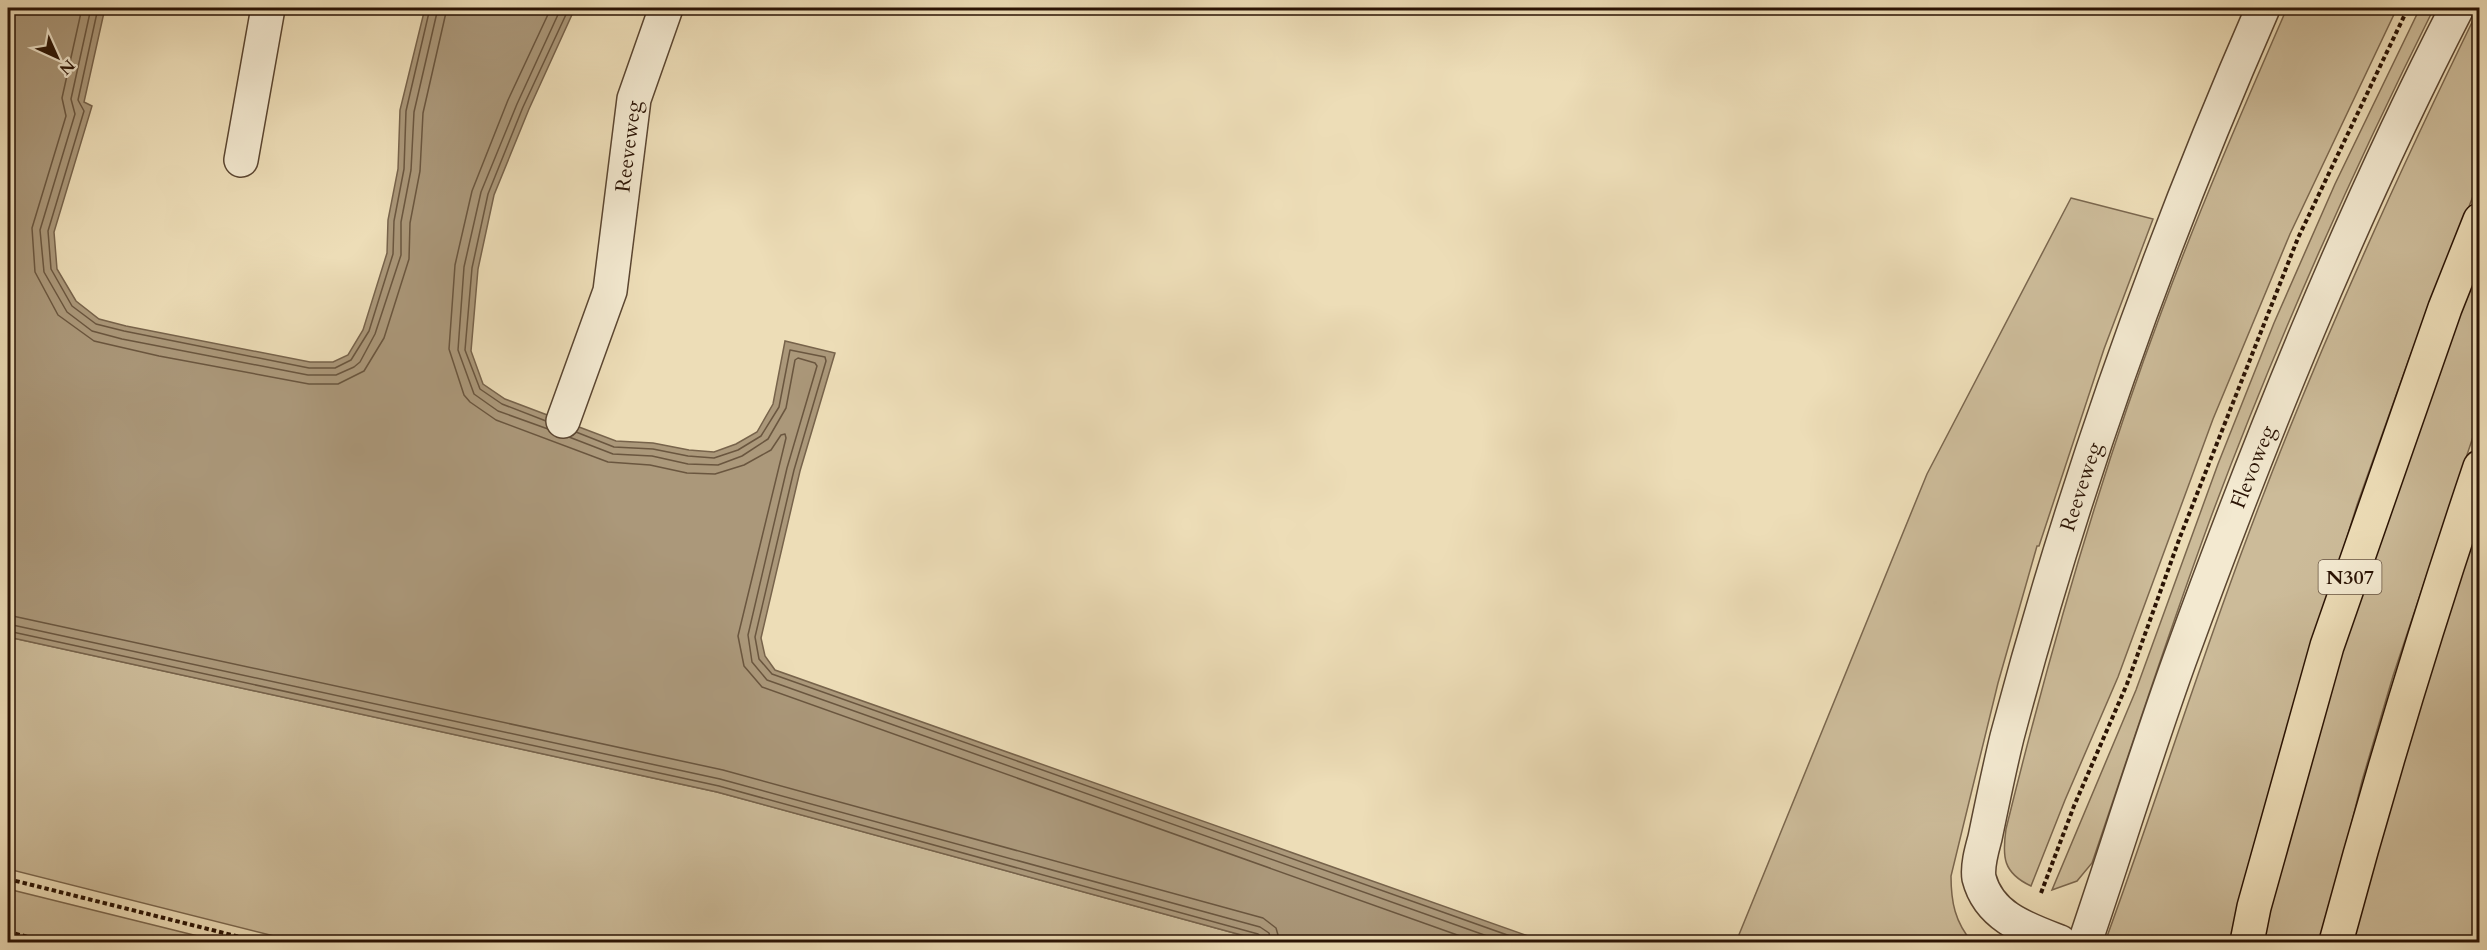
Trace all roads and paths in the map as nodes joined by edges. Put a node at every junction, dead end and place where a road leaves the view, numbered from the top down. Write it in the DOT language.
graph roads {
  1 [pos="268,8"];
  2 [pos="666,8"];
  3 [pos="2263,8"];
  4 [pos="2457,8"];
  5 [pos="241,160"];
  6 [pos="2480,220"];
  7 [pos="563,421"];
  8 [pos="2480,467"];
  9 [pos="8,879"];
  10 [pos="8,932"];
  11 [pos="49,942"];
  12 [pos="260,942"];
  13 [pos="2060,942"];
  14 [pos="2085,942"];
  15 [pos="2247,942"];
  16 [pos="2336,942"];
  1 -- 5 [label="street"];
  2 -- 7 [label="street, Reeveweg"];
  3 -- 13 [label="street, Reeveweg"];
  4 -- 14 [label="street, Flevoweg"];
  6 -- 15 [label="highway, N307"];
  8 -- 16 [label="highway"];
  9 -- 12 [label="path"];
  10 -- 11 [label="path"];
}
